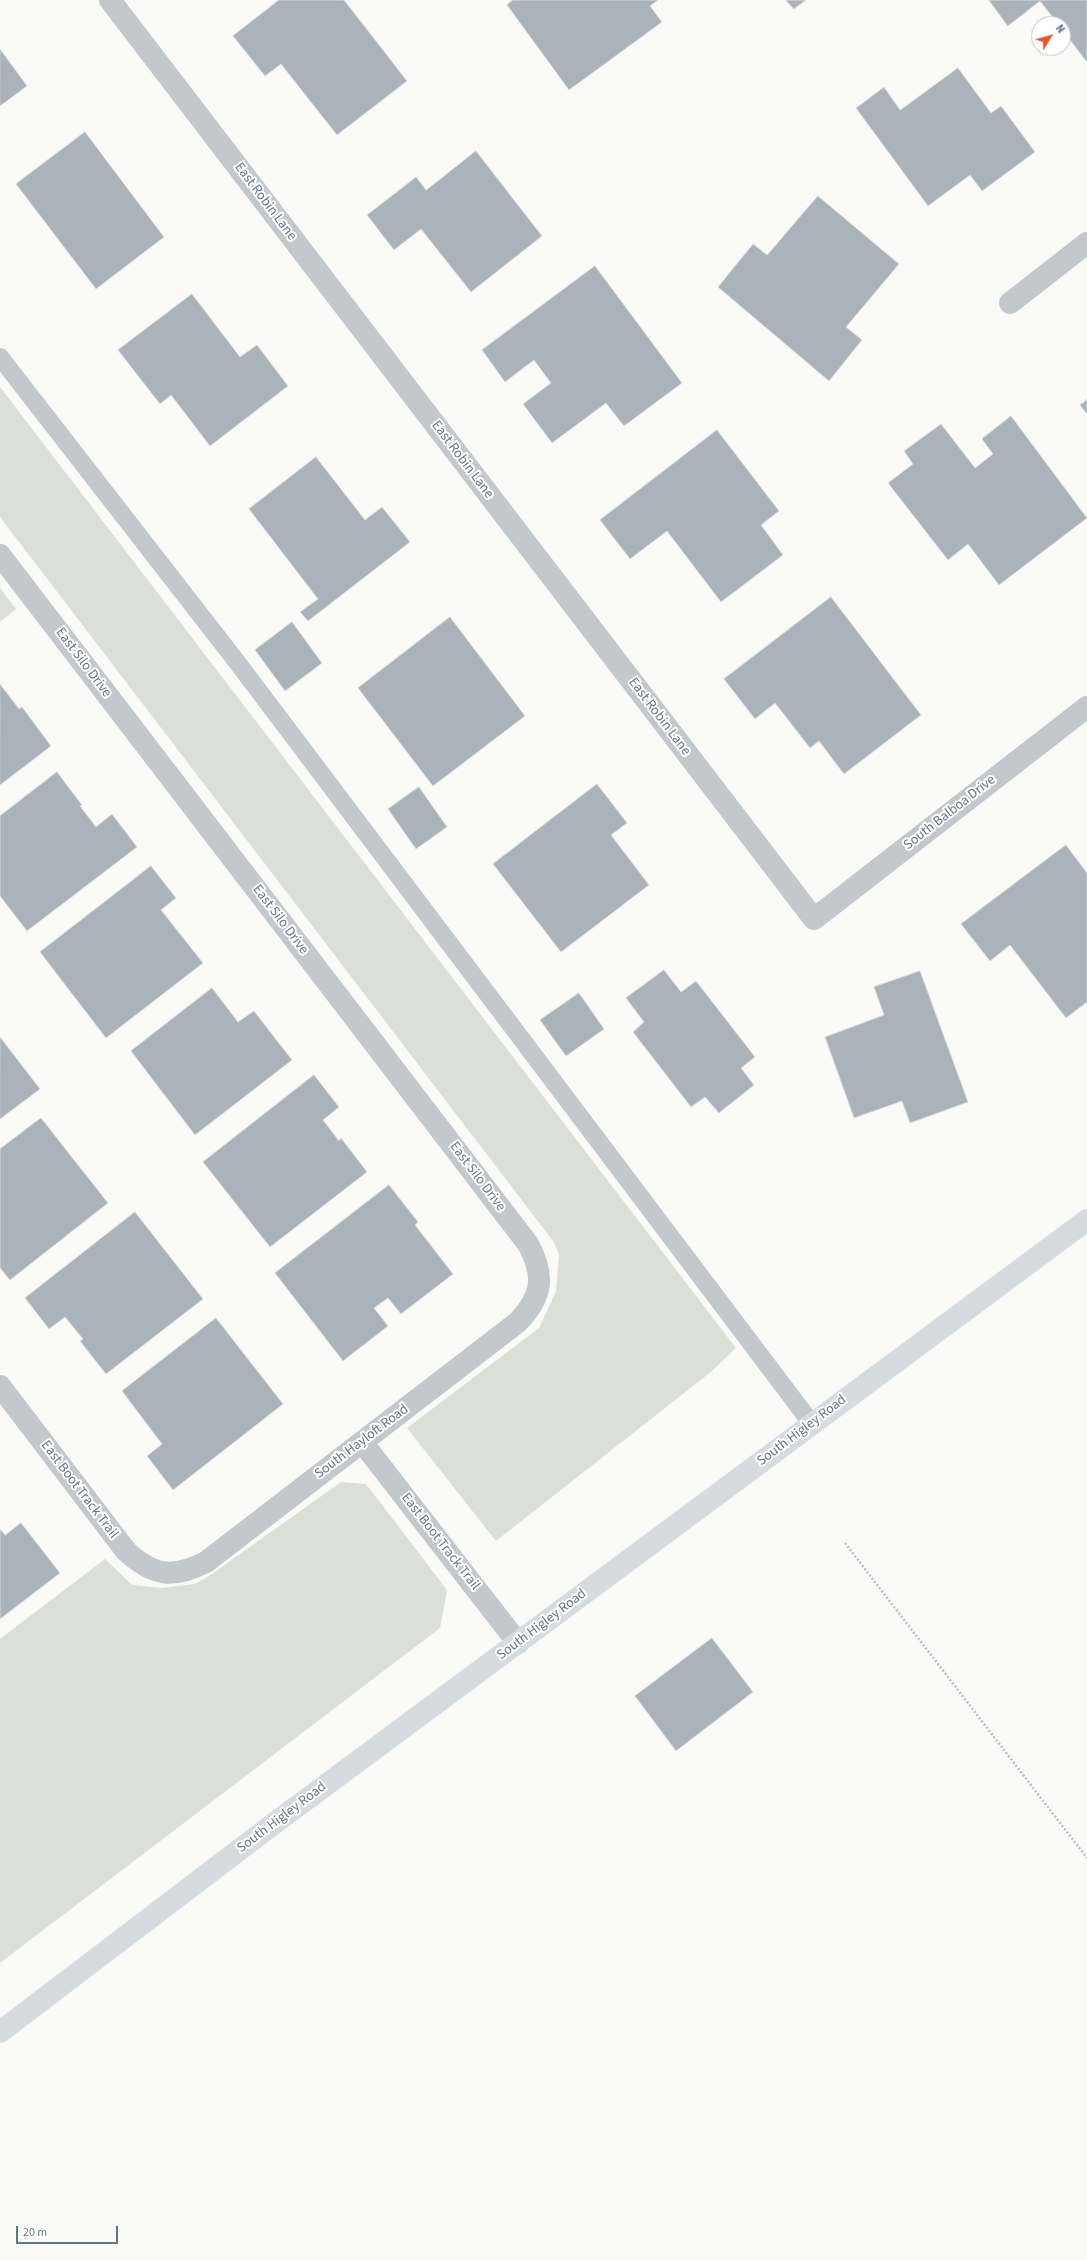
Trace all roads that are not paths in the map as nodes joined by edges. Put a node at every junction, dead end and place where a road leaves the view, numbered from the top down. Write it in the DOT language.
graph roads {
  1 [pos="110,0"];
  2 [pos="1087,243"];
  3 [pos="1010,304"];
  4 [pos="0,357"];
  5 [pos="0,555"];
  6 [pos="1085,713"];
  7 [pos="814,919"];
  8 [pos="1087,1220"];
  9 [pos="538,1294"];
  10 [pos="0,1386"];
  11 [pos="812,1424"];
  12 [pos="362,1442"];
  13 [pos="173,1574"];
  14 [pos="518,1643"];
  15 [pos="0,2032"];
  1 -- 7 [label="street, East Robin Lane"];
  2 -- 3 [label="street"];
  4 -- 11 [label="lane"];
  5 -- 9 [label="street, East Silo Drive"];
  6 -- 7 [label="street, South Balboa Drive"];
  8 -- 11 [label="main road, South Higley Road"];
  9 -- 12 [label="street, South Hayloft Road"];
  10 -- 13 [label="street, East Boot Track Trail"];
  11 -- 14 [label="main road, South Higley Road"];
  12 -- 13 [label="street, South Hayloft Road"];
  12 -- 14 [label="street, East Boot Track Trail"];
  14 -- 15 [label="main road, South Higley Road"];
}
